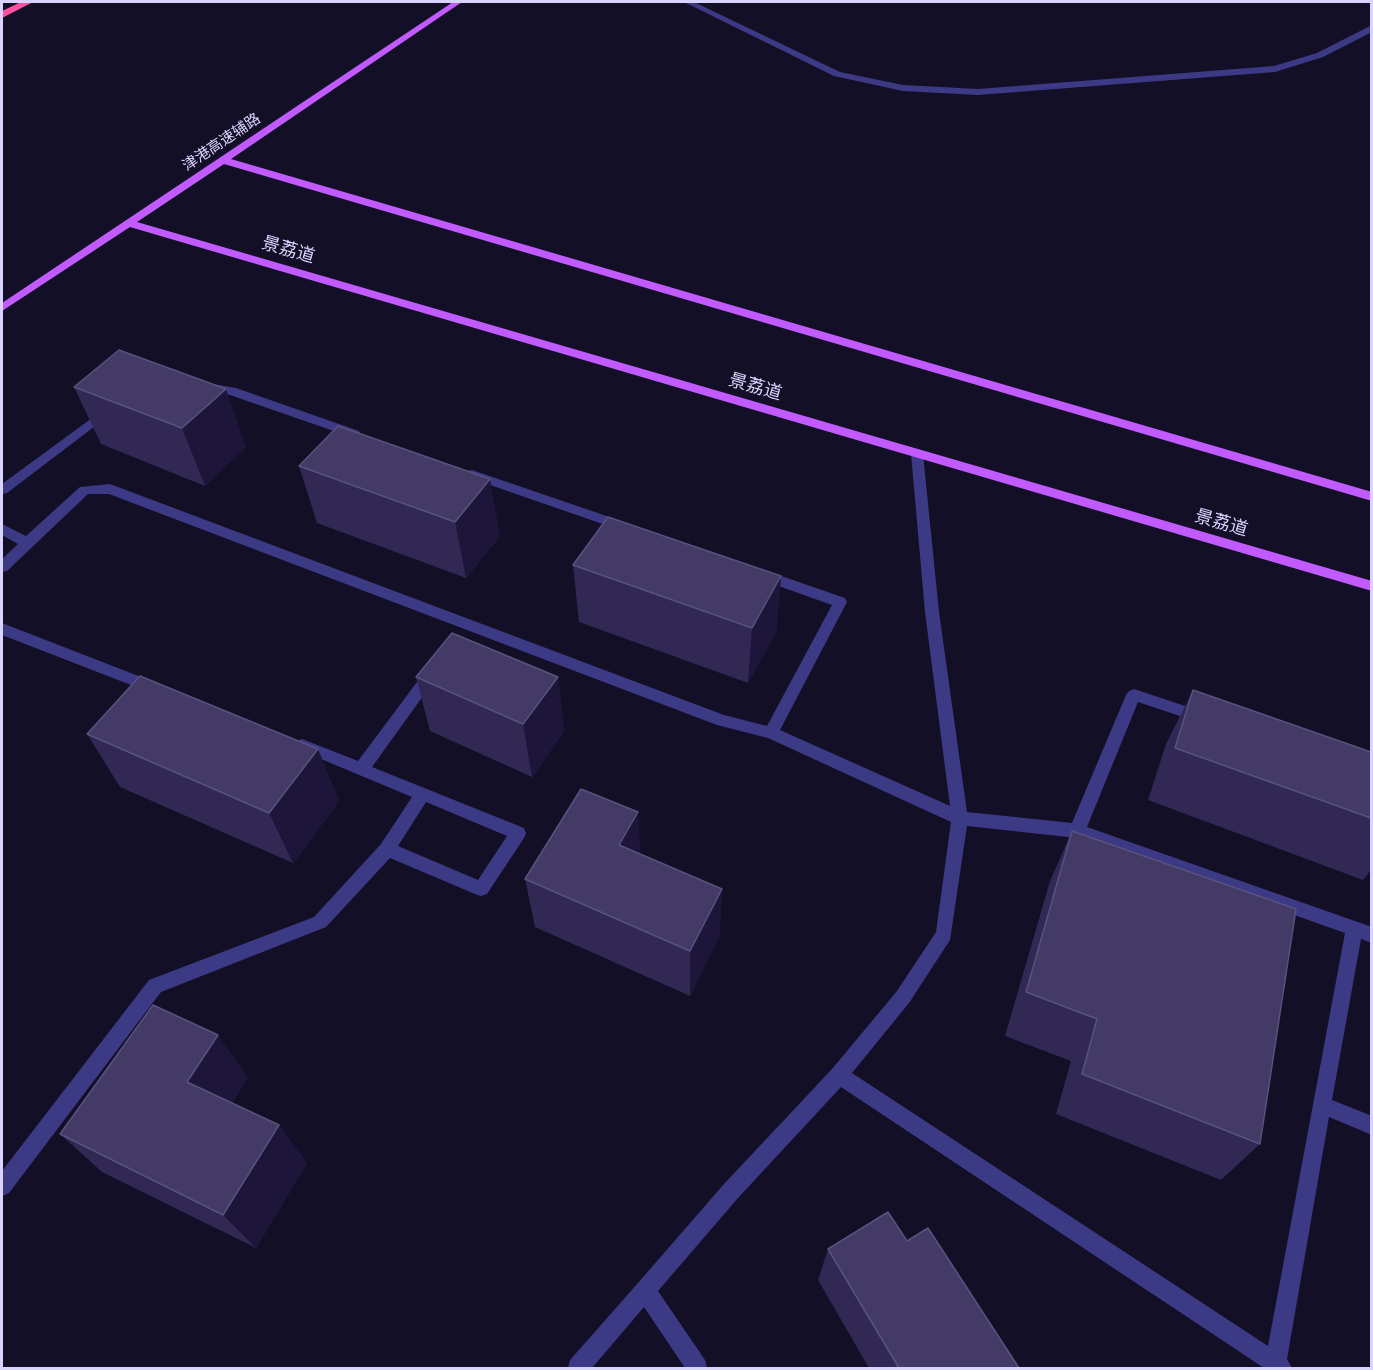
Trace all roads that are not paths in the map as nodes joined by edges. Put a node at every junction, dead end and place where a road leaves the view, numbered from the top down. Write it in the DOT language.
graph roads {
  1 [pos="28,2"];
  2 [pos="458,2"];
  3 [pos="688,2"];
  4 [pos="2,15"];
  5 [pos="1371,28"];
  6 [pos="223,160"];
  7 [pos="128,223"];
  8 [pos="2,308"];
  9 [pos="194,384"];
  10 [pos="117,403"];
  11 [pos="367,438"];
  12 [pos="917,454"];
  13 [pos="457,469"];
  14 [pos="2,490"];
  15 [pos="1371,497"];
  16 [pos="2,529"];
  17 [pos="637,532"];
  18 [pos="27,543"];
  19 [pos="2,567"];
  20 [pos="750,571"];
  21 [pos="1371,586"];
  22 [pos="2,629"];
  23 [pos="439,664"];
  24 [pos="165,692"];
  25 [pos="1214,721"];
  26 [pos="771,733"];
  27 [pos="285,739"];
  28 [pos="362,768"];
  29 [pos="423,793"];
  30 [pos="960,818"];
  31 [pos="1077,831"];
  32 [pos="387,849"];
  33 [pos="1363,932"];
  34 [pos="839,1076"];
  35 [pos="1322,1105"];
  36 [pos="1371,1126"];
  37 [pos="2,1186"];
  38 [pos="645,1290"];
  39 [pos="1278,1366"];
  40 [pos="578,1368"];
  41 [pos="697,1368"];
  1 -- 4 [label="highway"];
  2 -- 6 [label="main road, 津港高速辅路"];
  3 -- 5 [label="street"];
  6 -- 7 [label="main road, 津港高速辅路"];
  6 -- 15 [label="main road"];
  7 -- 8 [label="main road, 津港高速辅路"];
  7 -- 12 [label="main road, 景荔道"];
  9 -- 11 [label="street"];
  10 -- 14 [label="street"];
  12 -- 21 [label="main road, 景荔道"];
  12 -- 30 [label="street"];
  13 -- 17 [label="street"];
  16 -- 18 [label="street"];
  18 -- 19 [label="street"];
  18 -- 26 [label="street"];
  20 -- 26 [label="street"];
  22 -- 24 [label="street"];
  23 -- 28 [label="street"];
  25 -- 31 [label="street"];
  26 -- 30 [label="street"];
  27 -- 28 [label="street"];
  28 -- 29 [label="street"];
  29 -- 32 [label="street"];
  29 -- 32 [label="street"];
  30 -- 31 [label="street"];
  30 -- 34 [label="street"];
  31 -- 33 [label="street"];
  32 -- 37 [label="street"];
  33 -- 35 [label="street"];
  34 -- 38 [label="street"];
  34 -- 39 [label="street"];
  35 -- 36 [label="street"];
  35 -- 39 [label="street"];
  38 -- 40 [label="street"];
  38 -- 41 [label="street"];
}
